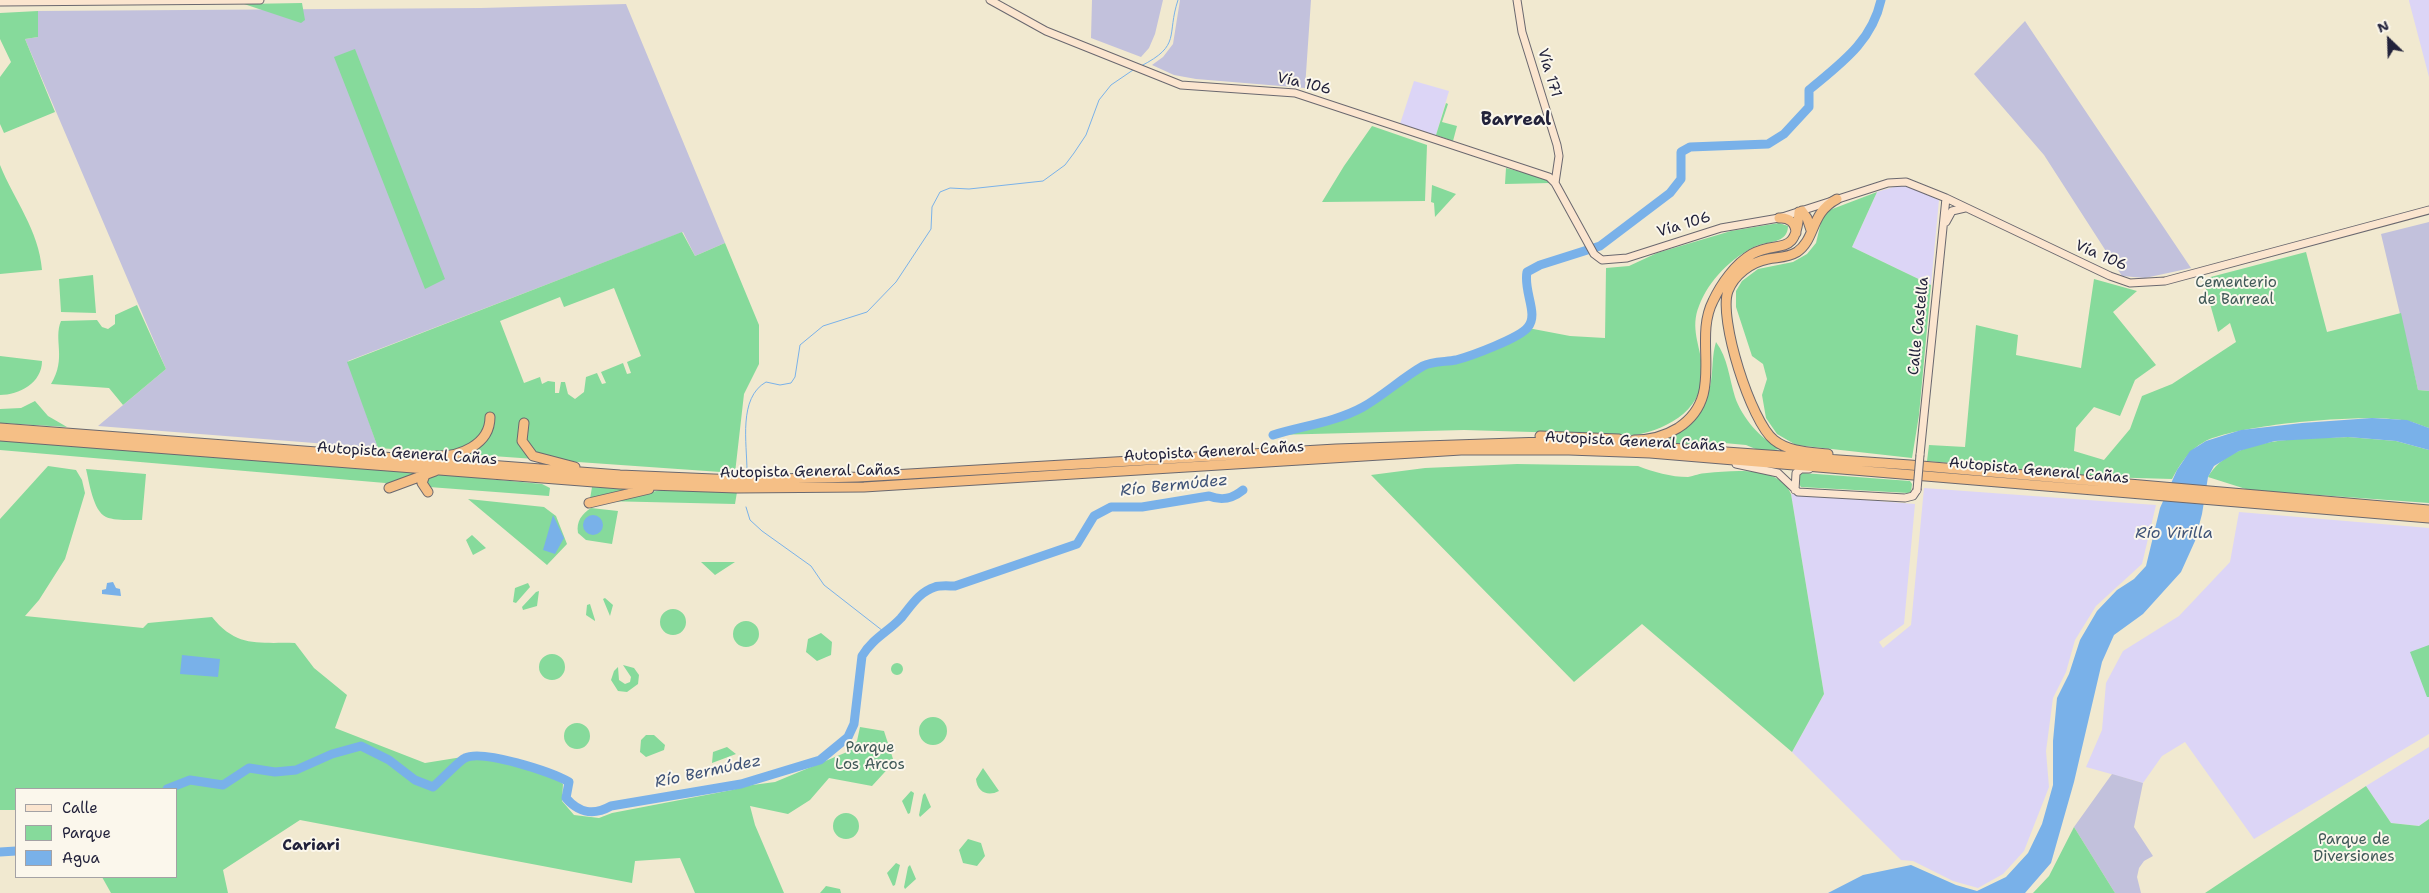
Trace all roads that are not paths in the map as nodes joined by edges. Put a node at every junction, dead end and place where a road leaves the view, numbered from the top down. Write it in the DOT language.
graph roads {
  1 [pos="260,0"];
  2 [pos="990,0"];
  3 [pos="1517,0"];
  4 [pos="0,2"];
  5 [pos="1555,183"];
  6 [pos="1946,198"];
  7 [pos="1838,199"];
  8 [pos="1965,208"];
  9 [pos="2429,210"];
  10 [pos="1800,212"];
  11 [pos="1779,218"];
  12 [pos="1811,230"];
  13 [pos="1796,233"];
  14 [pos="1942,234"];
  15 [pos="490,417"];
  16 [pos="524,423"];
  17 [pos="0,428"];
  18 [pos="0,436"];
  19 [pos="1455,444"];
  20 [pos="239,446"];
  21 [pos="1716,460"];
  22 [pos="1910,465"];
  23 [pos="1823,468"];
  24 [pos="441,470"];
  25 [pos="425,475"];
  26 [pos="737,480"];
  27 [pos="658,486"];
  28 [pos="389,488"];
  29 [pos="2135,489"];
  30 [pos="1794,490"];
  31 [pos="428,492"];
  32 [pos="2258,499"];
  33 [pos="588,503"];
  34 [pos="2429,510"];
  35 [pos="2429,518"];
  1 -- 4 [label="main road"];
  2 -- 5 [label="main road, Vía 106"];
  3 -- 5 [label="main road, Vía 171"];
  5 -- 11 [label="main road, Vía 106"];
  6 -- 7 [label="main road, Vía 106"];
  6 -- 8 [label="main road, Vía 106"];
  6 -- 14 [label="main road, Calle Castella"];
  7 -- 10 [label="main road, Vía 106"];
  7 -- 12 [label="highway"];
  8 -- 9 [label="main road, Vía 106"];
  8 -- 14 [label="main road"];
  10 -- 11 [label="main road, Vía 106"];
  10 -- 12 [label="highway"];
  10 -- 13 [label="highway"];
  11 -- 13 [label="highway"];
  12 -- 22 [label="highway"];
  13 -- 19 [label="highway"];
  14 -- 30 [label="main road, Calle Castella, bridge"];
  15 -- 20 [label="highway"];
  16 -- 26 [label="highway"];
  17 -- 20 [label="highway, Autopista General Cañas"];
  18 -- 24 [label="highway, Autopista General Cañas"];
  19 -- 22 [label="highway, Autopista General Cañas"];
  19 -- 26 [label="highway, Autopista General Cañas"];
  20 -- 26 [label="highway, Autopista General Cañas"];
  21 -- 23 [label="highway, Autopista General Cañas"];
  21 -- 27 [label="highway, Autopista General Cañas"];
  21 -- 30 [label="main road"];
  22 -- 29 [label="highway, Autopista General Cañas"];
  23 -- 29 [label="highway, Autopista General Cañas"];
  23 -- 30 [label="main road"];
  24 -- 25 [label="highway"];
  24 -- 27 [label="highway, Autopista General Cañas"];
  25 -- 28 [label="highway"];
  25 -- 31 [label="highway"];
  27 -- 33 [label="highway"];
  29 -- 32 [label="highway, Autopista General Cañas"];
  32 -- 34 [label="highway, Autopista General Cañas"];
  32 -- 35 [label="highway, Autopista General Cañas"];
}
